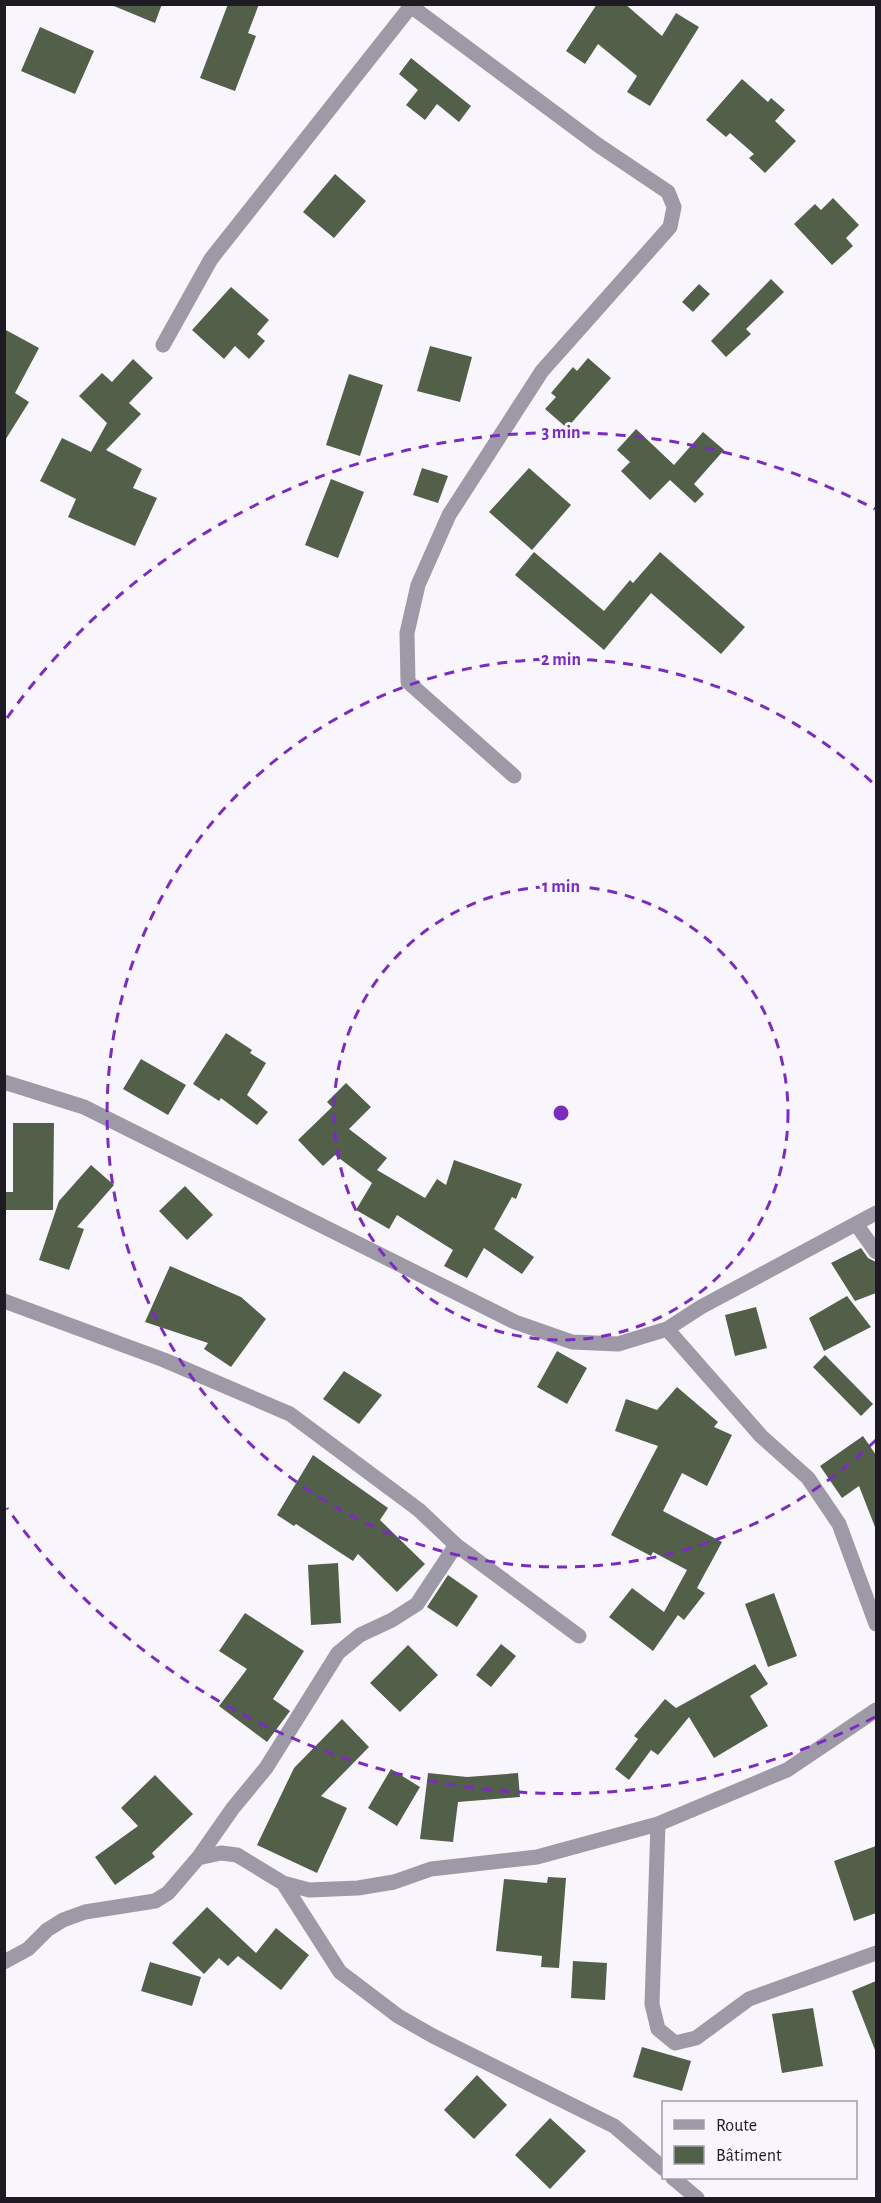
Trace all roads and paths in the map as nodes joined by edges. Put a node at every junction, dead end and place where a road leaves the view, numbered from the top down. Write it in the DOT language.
graph roads {
  1 [pos="410,5"];
  2 [pos="163,345"];
  3 [pos="514,776"];
  4 [pos="4,1082"];
  5 [pos="876,1213"];
  6 [pos="856,1224"];
  7 [pos="876,1252"];
  8 [pos="4,1301"];
  9 [pos="667,1329"];
  10 [pos="456,1545"];
  11 [pos="876,1624"];
  12 [pos="579,1636"];
  13 [pos="876,1710"];
  14 [pos="658,1824"];
  15 [pos="198,1858"];
  16 [pos="283,1883"];
  17 [pos="876,1953"];
  18 [pos="4,1962"];
  19 [pos="662,2168"];
  20 [pos="674,2179"];
  21 [pos="697,2199"];
  1 -- 2 [label="street"];
  1 -- 3 [label="street"];
  4 -- 9 [label="street"];
  5 -- 6 [label="street"];
  6 -- 7 [label="street"];
  6 -- 9 [label="street"];
  8 -- 10 [label="street"];
  9 -- 11 [label="street"];
  10 -- 12 [label="street"];
  10 -- 15 [label="street"];
  13 -- 14 [label="street"];
  14 -- 16 [label="street"];
  14 -- 17 [label="street"];
  15 -- 16 [label="street"];
  15 -- 18 [label="street"];
  16 -- 19 [label="street"];
  20 -- 21 [label="street"];
}
